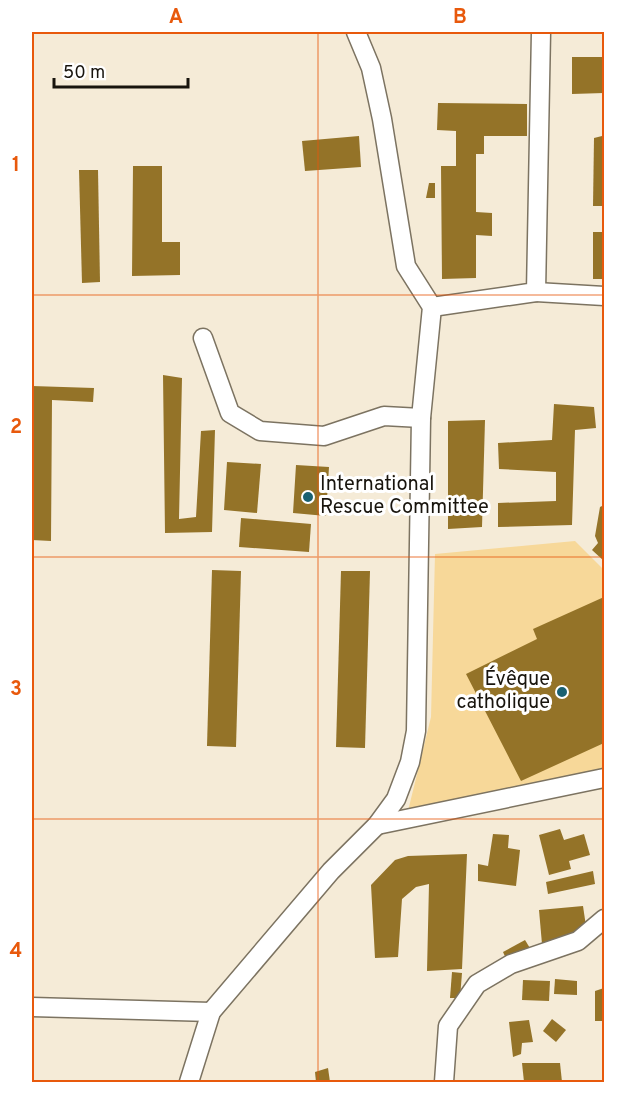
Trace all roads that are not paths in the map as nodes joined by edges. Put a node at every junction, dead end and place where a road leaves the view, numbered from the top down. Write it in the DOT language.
graph roads {
  1 [pos="356,32"];
  2 [pos="541,32"];
  3 [pos="536,292"];
  4 [pos="604,296"];
  5 [pos="432,307"];
  6 [pos="203,338"];
  7 [pos="421,418"];
  8 [pos="604,778"];
  9 [pos="377,825"];
  10 [pos="604,919"];
  11 [pos="32,1007"];
  12 [pos="212,1012"];
  13 [pos="189,1083"];
  14 [pos="444,1083"];
  1 -- 5 [label="street"];
  2 -- 3 [label="street"];
  3 -- 4 [label="street"];
  3 -- 5 [label="street"];
  5 -- 7 [label="street"];
  6 -- 7 [label="street"];
  7 -- 9 [label="street"];
  8 -- 9 [label="street"];
  9 -- 12 [label="street"];
  10 -- 14 [label="street"];
  11 -- 12 [label="street"];
  12 -- 13 [label="street"];
}
